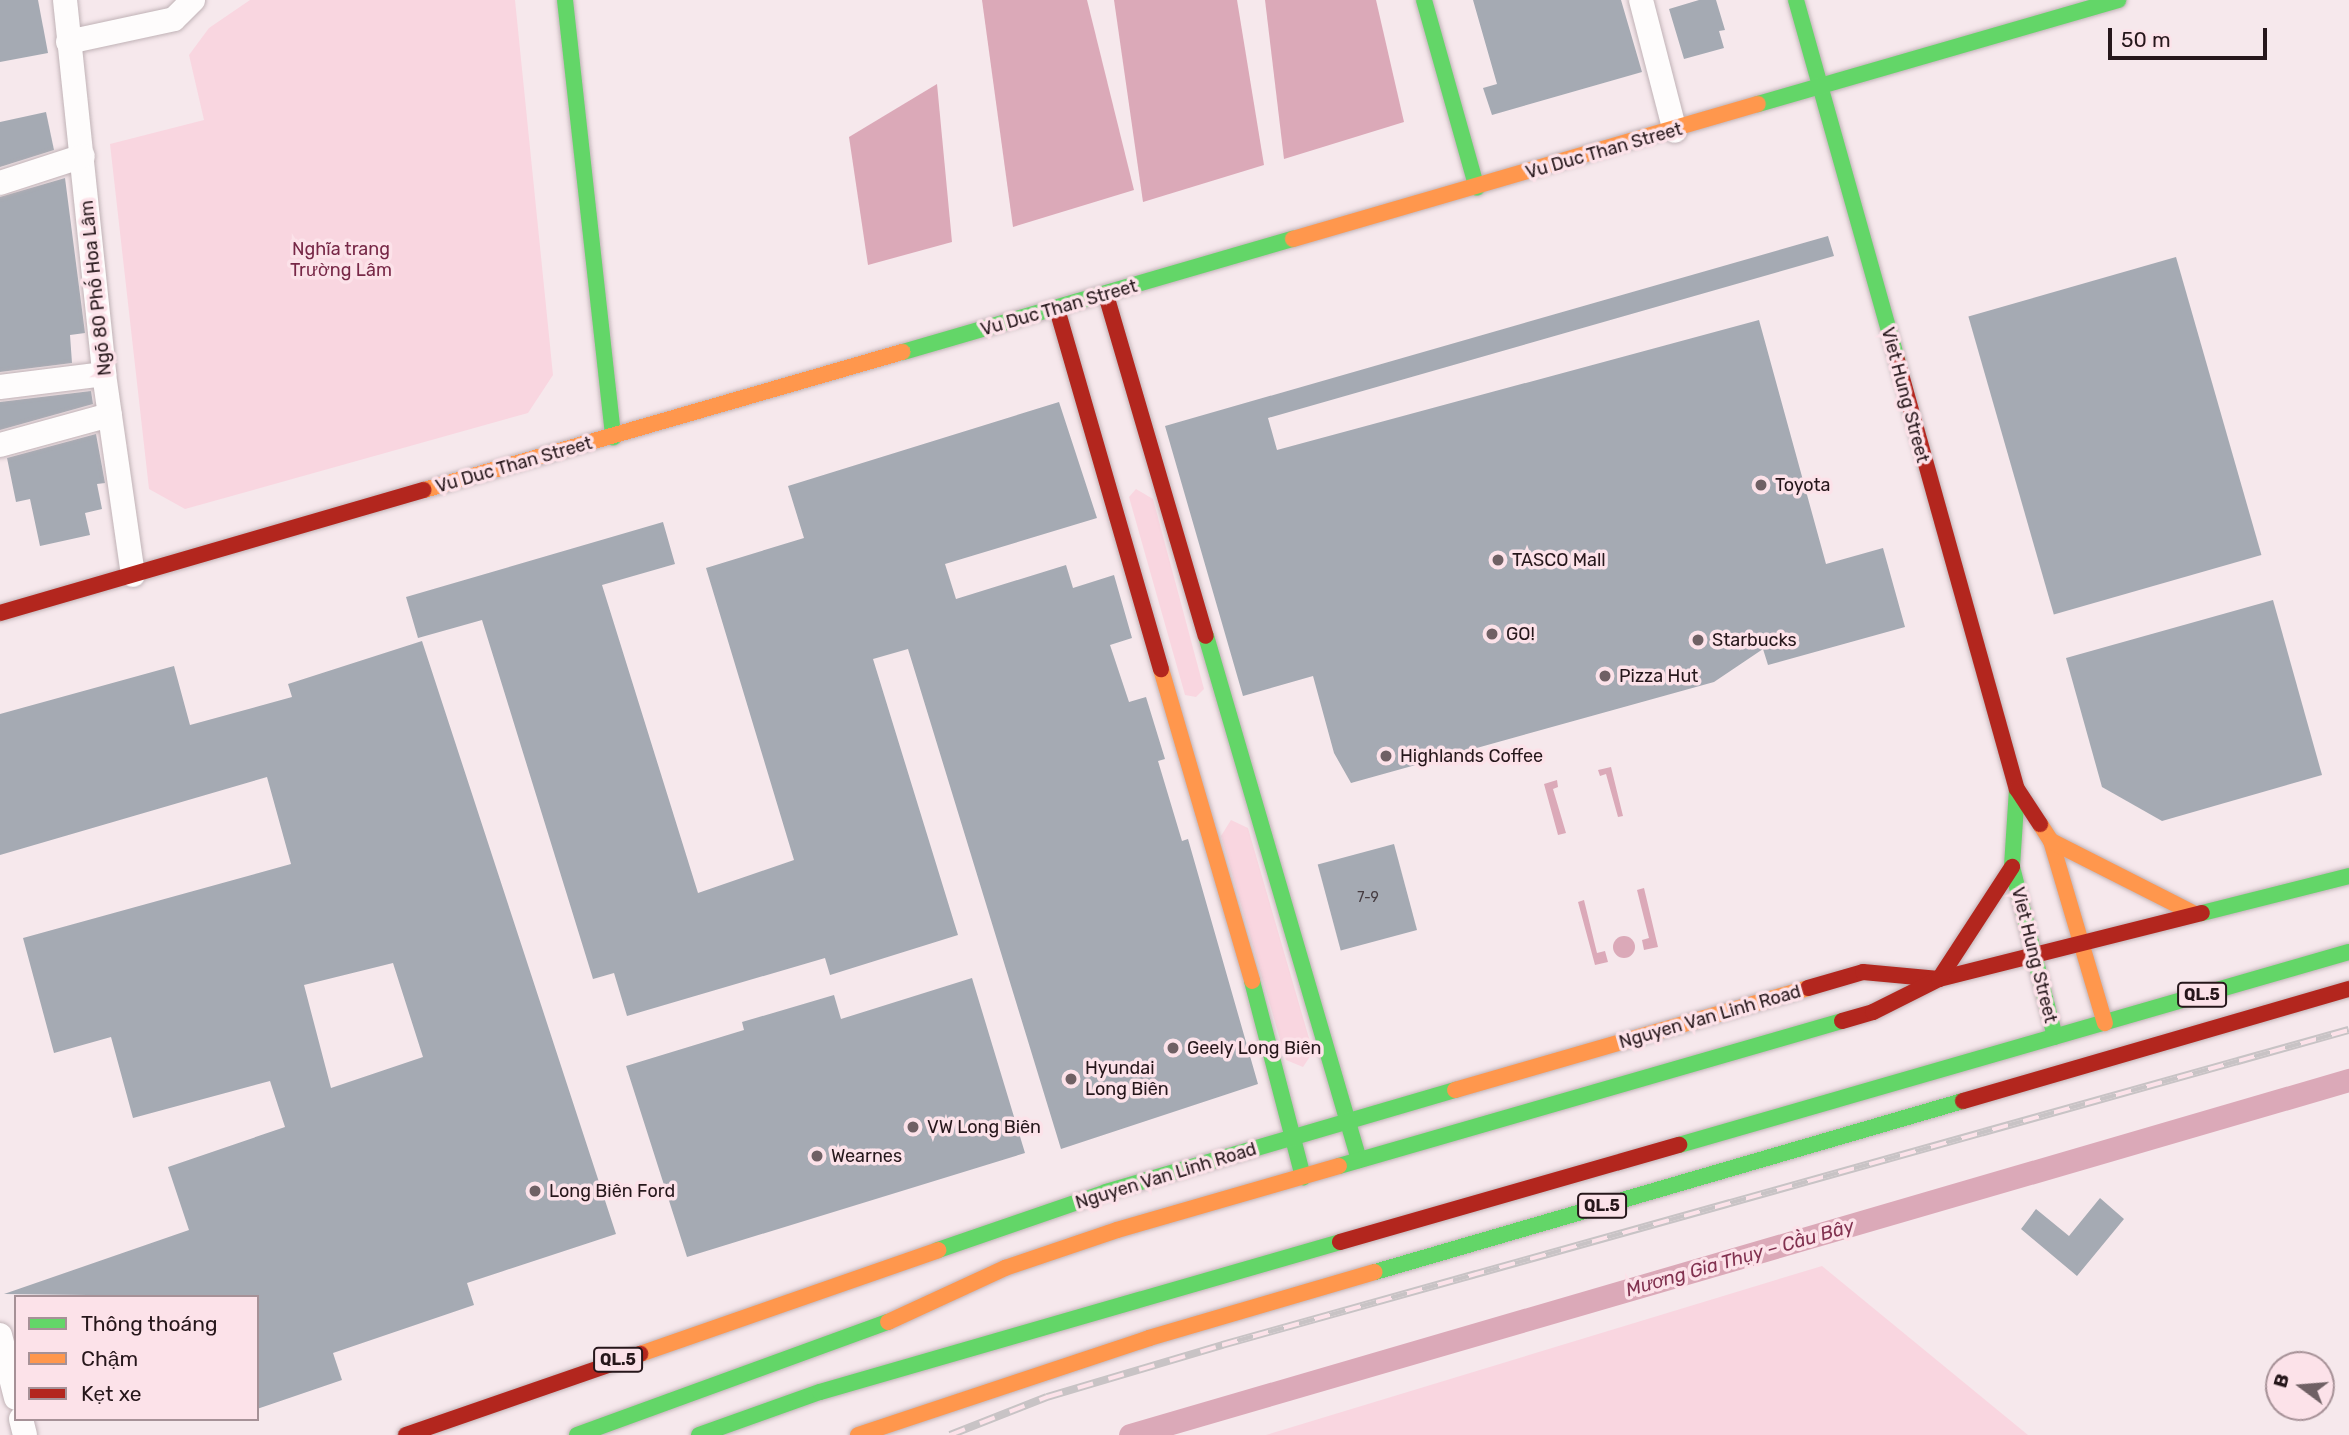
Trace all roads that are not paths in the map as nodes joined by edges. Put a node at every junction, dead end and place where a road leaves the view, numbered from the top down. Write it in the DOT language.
graph roads {
  1 [pos="65,0"];
  2 [pos="193,0"];
  3 [pos="565,0"];
  4 [pos="1424,0"];
  5 [pos="1641,0"];
  6 [pos="1796,0"];
  7 [pos="2118,0"];
  8 [pos="68,42"];
  9 [pos="1821,89"];
  10 [pos="1675,131"];
  11 [pos="83,156"];
  12 [pos="0,183"];
  13 [pos="1477,188"];
  14 [pos="1106,295"];
  15 [pos="1057,309"];
  16 [pos="104,374"];
  17 [pos="0,387"];
  18 [pos="110,415"];
  19 [pos="613,437"];
  20 [pos="0,445"];
  21 [pos="133,575"];
  22 [pos="0,613"];
  23 [pos="2017,789"];
  24 [pos="2051,841"];
  25 [pos="2012,867"];
  26 [pos="2349,876"];
  27 [pos="2193,914"];
  28 [pos="2081,942"];
  29 [pos="2349,952"];
  30 [pos="2034,954"];
  31 [pos="1939,979"];
  32 [pos="2349,989"];
  33 [pos="2105,1023"];
  34 [pos="2055,1037"];
  35 [pos="1348,1122"];
  36 [pos="1291,1139"];
  37 [pos="1666,1150"];
  38 [pos="1359,1160"];
  39 [pos="1303,1177"];
  40 [pos="1674,1185"];
  41 [pos="1005,1268"];
  42 [pos="951,1274"];
  43 [pos="910,1278"];
  44 [pos="829,1286"];
  45 [pos="0,1335"];
  46 [pos="14,1390"];
  47 [pos="406,1435"];
  48 [pos="577,1435"];
  49 [pos="699,1435"];
  50 [pos="858,1435"];
  1 -- 8 [label="street, Ngõ 80 Phố Hoa Lâm"];
  2 -- 8 [label="street"];
  3 -- 19 [label="main road"];
  4 -- 13 [label="main road"];
  5 -- 10 [label="street"];
  6 -- 9 [label="main road, Viet Hung Street"];
  7 -- 9 [label="main road, Vu Duc Than Street"];
  8 -- 11 [label="street, Ngõ 80 Phố Hoa Lâm"];
  9 -- 10 [label="main road, Vu Duc Than Street"];
  9 -- 23 [label="main road, Viet Hung Street"];
  10 -- 13 [label="main road, Vu Duc Than Street"];
  11 -- 12 [label="street"];
  11 -- 16 [label="street, Ngõ 80 Phố Hoa Lâm"];
  13 -- 14 [label="main road, Vu Duc Than Street"];
  14 -- 15 [label="main road, Vu Duc Than Street"];
  14 -- 35 [label="main road"];
  15 -- 19 [label="main road, Vu Duc Than Street"];
  15 -- 36 [label="main road"];
  16 -- 17 [label="street"];
  16 -- 18 [label="street, Ngõ 80 Phố Hoa Lâm"];
  18 -- 20 [label="street"];
  18 -- 21 [label="street, Ngõ 80 Phố Hoa Lâm"];
  19 -- 21 [label="main road, Vu Duc Than Street"];
  21 -- 22 [label="main road, Vu Duc Than Street"];
  23 -- 24 [label="main road, Viet Hung Street"];
  23 -- 25 [label="main road, Viet Hung Street"];
  24 -- 27 [label="main road"];
  24 -- 28 [label="main road, Viet Hung Street"];
  25 -- 30 [label="main road, Viet Hung Street"];
  25 -- 31 [label="main road"];
  26 -- 27 [label="main road, Nguyen Van Linh Road / QL.5"];
  27 -- 28 [label="main road, Nguyen Van Linh Road / QL.5"];
  28 -- 30 [label="main road, Nguyen Van Linh Road / QL.5"];
  28 -- 33 [label="main road, Viet Hung Street"];
  29 -- 33 [label="main road, QL.5"];
  30 -- 31 [label="main road, Nguyen Van Linh Road / QL.5"];
  30 -- 34 [label="main road, Viet Hung Street"];
  31 -- 35 [label="main road, Nguyen Van Linh Road / QL.5"];
  31 -- 38 [label="main road, Nguyen Van Linh Road / QL.5"];
  32 -- 40 [label="main road, QL.5"];
  33 -- 34 [label="main road, QL.5"];
  34 -- 37 [label="main road, QL.5"];
  35 -- 36 [label="main road, Nguyen Van Linh Road / QL.5"];
  35 -- 38 [label="main road"];
  36 -- 39 [label="main road"];
  36 -- 44 [label="main road, Nguyen Van Linh Road / QL.5"];
  37 -- 40 [label="main road"];
  37 -- 49 [label="main road, QL.5"];
  38 -- 39 [label="main road, Nguyen Van Linh Road / QL.5"];
  39 -- 41 [label="main road, Nguyen Van Linh Road / QL.5"];
  40 -- 50 [label="main road, QL.5"];
  41 -- 42 [label="main road"];
  41 -- 48 [label="main road, Nguyen Van Linh Road / QL.5"];
  43 -- 44 [label="main road"];
  44 -- 47 [label="main road, Nguyen Van Linh Road / QL.5"];
  45 -- 46 [label="street"];
}
